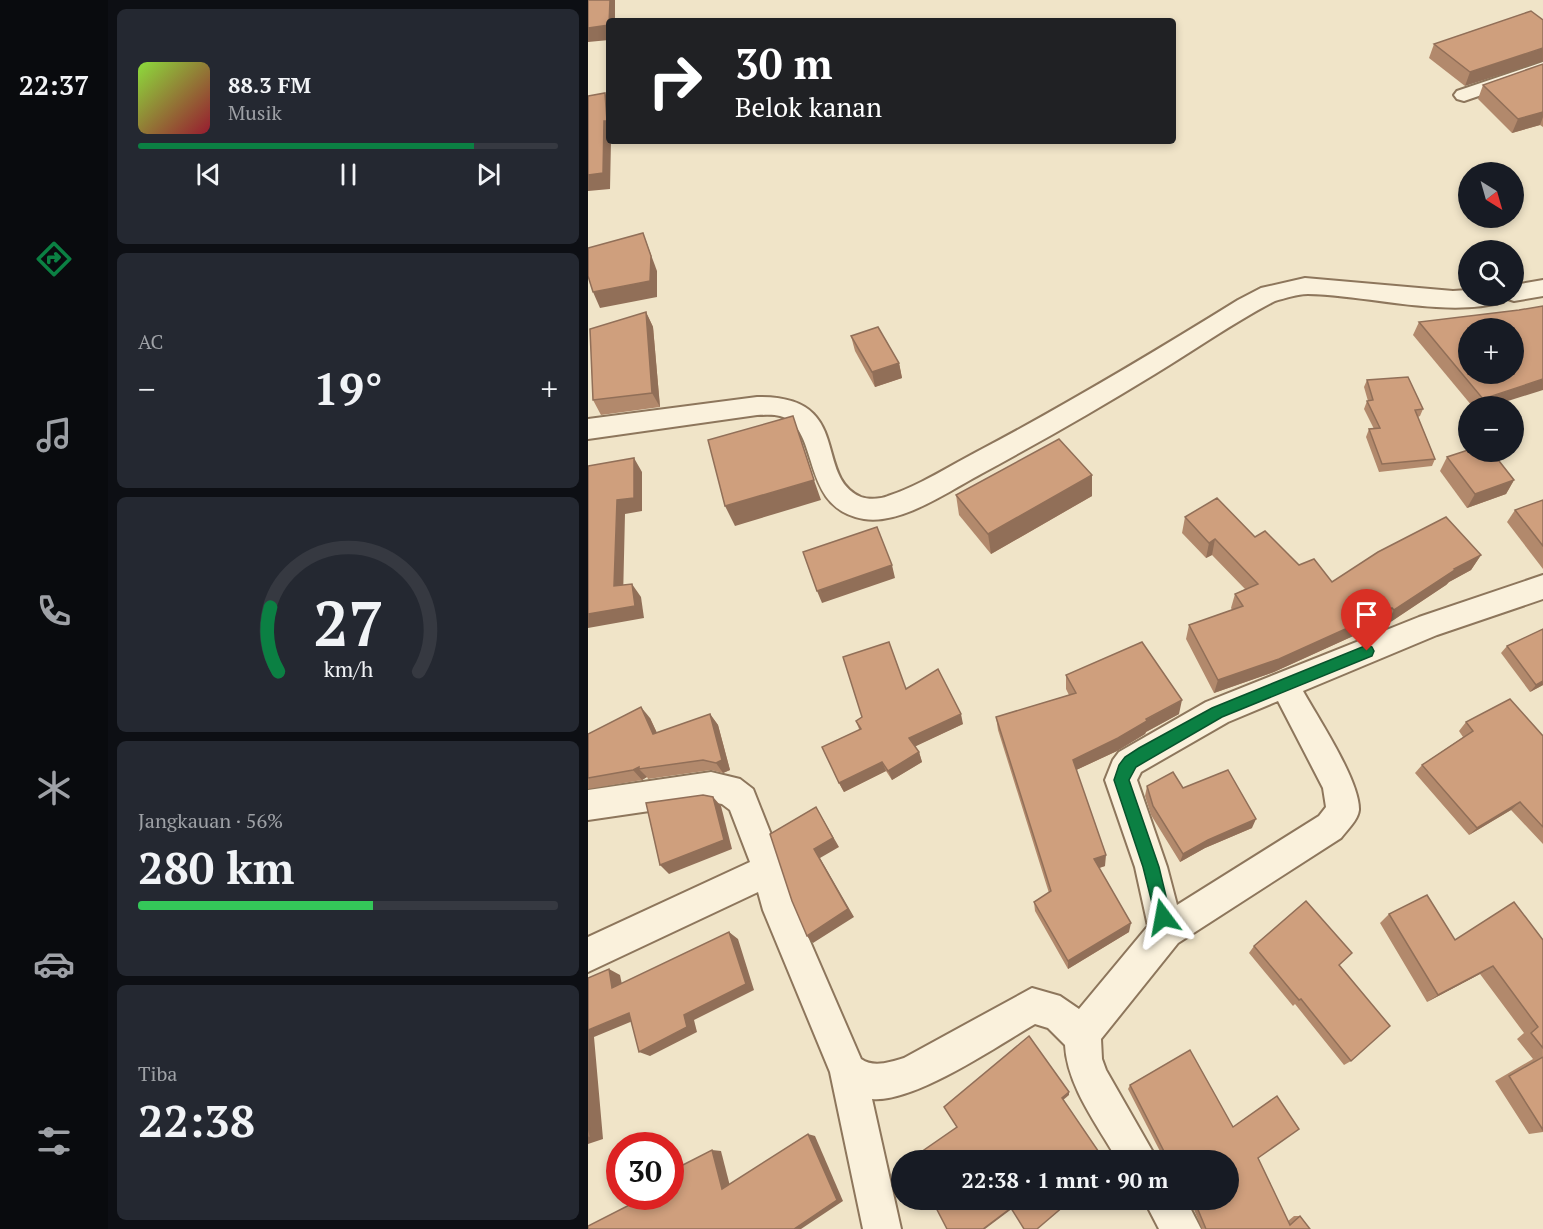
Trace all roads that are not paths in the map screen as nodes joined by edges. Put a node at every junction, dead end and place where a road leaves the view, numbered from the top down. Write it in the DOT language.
graph roads {
  1 [pos="1543,68"];
  2 [pos="1464,95"];
  3 [pos="1543,288"];
  4 [pos="1524,291"];
  5 [pos="1458,299"];
  6 [pos="588,429"];
  7 [pos="1543,587"];
  8 [pos="1285,686"];
  9 [pos="588,805"];
  10 [pos="770,870"];
  11 [pos="1166,931"];
  12 [pos="588,955"];
  13 [pos="1083,1037"];
  14 [pos="848,1072"];
  15 [pos="1133,1150"];
  16 [pos="1170,1210"];
  17 [pos="882,1229"];
  18 [pos="1182,1229"];
  1 -- 2 [label="street"];
  3 -- 4 [label="street"];
  5 -- 6 [label="street"];
  7 -- 8 [label="street"];
  8 -- 11 [label="street"];
  8 -- 11 [label="street"];
  9 -- 10 [label="street"];
  10 -- 12 [label="street"];
  10 -- 14 [label="street"];
  11 -- 13 [label="street"];
  13 -- 14 [label="street"];
  13 -- 15 [label="street"];
  14 -- 17 [label="street"];
  16 -- 18 [label="street"];
}
